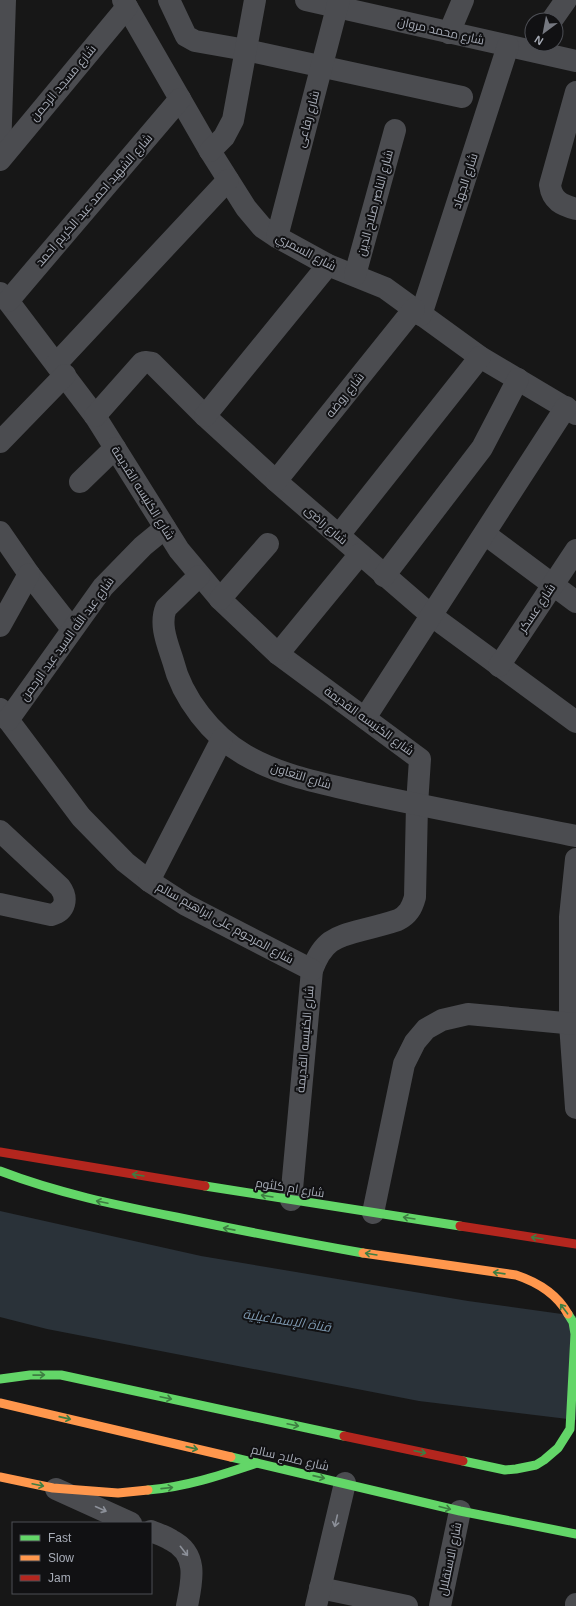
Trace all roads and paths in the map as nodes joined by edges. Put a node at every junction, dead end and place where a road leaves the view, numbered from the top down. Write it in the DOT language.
graph roads {
  1 [pos="5,0"];
  2 [pos="169,0"];
  3 [pos="255,0"];
  4 [pos="306,0"];
  5 [pos="463,0"];
  6 [pos="566,0"];
  7 [pos="125,3"];
  8 [pos="338,4"];
  9 [pos="558,12"];
  10 [pos="449,33"];
  11 [pos="508,46"];
  12 [pos="524,47"];
  13 [pos="246,50"];
  14 [pos="546,52"];
  15 [pos="576,61"];
  16 [pos="322,66"];
  17 [pos="576,92"];
  18 [pos="462,97"];
  19 [pos="180,99"];
  20 [pos="572,124"];
  21 [pos="394,130"];
  22 [pos="210,151"];
  23 [pos="0,152"];
  24 [pos="0,160"];
  25 [pos="228,180"];
  26 [pos="576,209"];
  27 [pos="277,237"];
  28 [pos="328,265"];
  29 [pos="355,275"];
  30 [pos="4,297"];
  31 [pos="418,312"];
  32 [pos="480,357"];
  33 [pos="61,370"];
  34 [pos="518,379"];
  35 [pos="571,411"];
  36 [pos="95,416"];
  37 [pos="205,416"];
  38 [pos="0,442"];
  39 [pos="115,448"];
  40 [pos="276,481"];
  41 [pos="80,482"];
  42 [pos="165,528"];
  43 [pos="0,532"];
  44 [pos="485,534"];
  45 [pos="339,535"];
  46 [pos="268,544"];
  47 [pos="576,550"];
  48 [pos="360,554"];
  49 [pos="29,574"];
  50 [pos="199,576"];
  51 [pos="384,576"];
  52 [pos="553,584"];
  53 [pos="220,600"];
  54 [pos="576,602"];
  55 [pos="432,616"];
  56 [pos="0,626"];
  57 [pos="72,629"];
  58 [pos="278,654"];
  59 [pos="499,666"];
  60 [pos="4,714"];
  61 [pos="365,718"];
  62 [pos="576,722"];
  63 [pos="222,740"];
  64 [pos="418,805"];
  65 [pos="0,831"];
  66 [pos="576,836"];
  67 [pos="576,859"];
  68 [pos="149,882"];
  69 [pos="0,904"];
  70 [pos="312,970"];
  71 [pos="573,1024"];
  72 [pos="576,1108"];
  73 [pos="0,1152"];
  74 [pos="0,1171"];
  75 [pos="291,1200"];
  76 [pos="373,1213"];
  77 [pos="576,1244"];
  78 [pos="0,1379"];
  79 [pos="0,1403"];
  80 [pos="257,1463"];
  81 [pos="0,1477"];
  82 [pos="345,1483"];
  83 [pos="53,1488"];
  84 [pos="460,1511"];
  85 [pos="129,1522"];
  86 [pos="152,1531"];
  87 [pos="576,1534"];
  88 [pos="318,1597"];
  89 [pos="187,1606"];
  90 [pos="407,1606"];
  91 [pos="440,1606"];
  1 -- 23 [label="street"];
  2 -- 13 [label="street"];
  3 -- 13 [label="street"];
  4 -- 8 [label="street, شارع محمد مروان"];
  5 -- 10 [label="street"];
  6 -- 9 [label="street"];
  7 -- 19 [label="street, شارع السمري"];
  7 -- 24 [label="street, شارع مسجد الرحمن"];
  8 -- 10 [label="street, شارع محمد مروان"];
  8 -- 16 [label="street, شارع رفاعى"];
  10 -- 11 [label="street, شارع محمد مروان"];
  11 -- 12 [label="street, شارع محمد مروان"];
  11 -- 31 [label="street, شارع الجهاد"];
  13 -- 16 [label="street"];
  13 -- 22 [label="street"];
  14 -- 15 [label="street, شارع محمد مروان"];
  16 -- 18 [label="street"];
  16 -- 27 [label="street, شارع رفاعى"];
  17 -- 20 [label="street"];
  19 -- 22 [label="street, شارع السمري"];
  19 -- 30 [label="street, شارع الشهيد احمد عبد الكريم احمد"];
  20 -- 26 [label="street"];
  21 -- 29 [label="street, شارع الناصر صلاح الدين"];
  22 -- 25 [label="street, شارع السمري"];
  25 -- 27 [label="street, شارع السمري"];
  25 -- 33 [label="street"];
  27 -- 28 [label="street, شارع السمري"];
  28 -- 29 [label="street, شارع السمري"];
  28 -- 37 [label="street"];
  29 -- 31 [label="street, شارع السمري"];
  30 -- 33 [label="street, شارع الكنيسه القديمة"];
  31 -- 32 [label="street, شارع السمري"];
  31 -- 40 [label="street, شارع روضه"];
  32 -- 34 [label="street, شارع السمري"];
  32 -- 45 [label="street"];
  33 -- 36 [label="street, شارع الكنيسه القديمة"];
  33 -- 38 [label="street"];
  34 -- 35 [label="street, شارع السمري"];
  34 -- 51 [label="street"];
  35 -- 44 [label="street"];
  36 -- 37 [label="street, شارع راضى"];
  36 -- 39 [label="street, شارع الكنيسه القديمة"];
  37 -- 40 [label="street, شارع راضى"];
  39 -- 41 [label="street"];
  39 -- 42 [label="street, شارع الكنيسه القديمة"];
  40 -- 45 [label="street, شارع راضى"];
  42 -- 50 [label="street, شارع الكنيسه القديمة"];
  42 -- 57 [label="street, شارع عبد الله السيد عبد الرحمن"];
  43 -- 49 [label="street"];
  44 -- 52 [label="street"];
  44 -- 55 [label="street"];
  45 -- 48 [label="street, شارع راضى"];
  46 -- 53 [label="street"];
  47 -- 52 [label="street, شارع عسكر"];
  48 -- 51 [label="street, شارع راضى"];
  48 -- 58 [label="street"];
  49 -- 56 [label="street"];
  49 -- 57 [label="street"];
  50 -- 53 [label="street, شارع الكنيسه القديمة"];
  50 -- 63 [label="street, شارع التعاون"];
  51 -- 55 [label="street, شارع راضى"];
  52 -- 54 [label="street"];
  52 -- 59 [label="street, شارع عسكر"];
  53 -- 58 [label="street, شارع الكنيسه القديمة"];
  55 -- 59 [label="street, شارع راضى"];
  55 -- 61 [label="street"];
  57 -- 60 [label="street, شارع عبد الله السيد عبد الرحمن"];
  58 -- 61 [label="street, شارع الكنيسه القديمة"];
  59 -- 62 [label="street, شارع راضى"];
  60 -- 68 [label="street, شارع المرحوم على ابراهيم سالم"];
  61 -- 64 [label="street, شارع الكنيسه القديمة"];
  63 -- 64 [label="street, شارع التعاون"];
  63 -- 68 [label="street"];
  64 -- 66 [label="street, شارع التعاون"];
  64 -- 70 [label="street, شارع الكنيسه القديمة"];
  65 -- 69 [label="street"];
  67 -- 71 [label="street"];
  68 -- 70 [label="street, شارع المرحوم على ابراهيم سالم"];
  70 -- 75 [label="street, شارع الكنيسه القديمة"];
  71 -- 72 [label="street"];
  71 -- 76 [label="street"];
  75 -- 73 [label="main road, شارع ام كلثوم, one-way"];
  78 -- 74 [label="main road, one-way"];
  75 -- 76 [label="main road, شارع ام كلثوم"];
  77 -- 76 [label="main road, شارع ام كلثوم, one-way"];
  79 -- 80 [label="main road, شارع صلاح سالم, one-way"];
  80 -- 82 [label="main road, شارع صلاح سالم, one-way"];
  83 -- 80 [label="main road, one-way"];
  81 -- 83 [label="main road, one-way"];
  82 -- 84 [label="main road, شارع صلاح سالم, one-way"];
  82 -- 88 [label="street, one-way"];
  83 -- 85 [label="street, one-way"];
  84 -- 87 [label="main road, شارع صلاح سالم"];
  84 -- 91 [label="street, شارع الاستقلال"];
  86 -- 89 [label="street, one-way"];
  88 -- 90 [label="street"];
}
